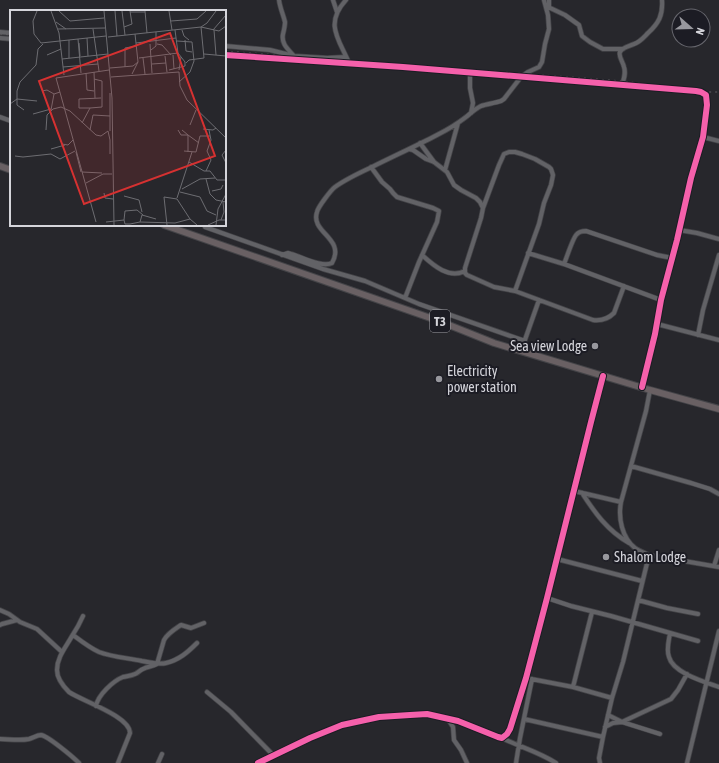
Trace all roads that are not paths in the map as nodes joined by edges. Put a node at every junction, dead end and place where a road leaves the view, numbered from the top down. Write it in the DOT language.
graph roads {
  1 [pos="278,0"];
  2 [pos="333,0"];
  3 [pos="346,0"];
  4 [pos="544,0"];
  5 [pos="549,0"];
  6 [pos="662,0"];
  7 [pos="548,7"];
  8 [pos="337,12"];
  9 [pos="0,32"];
  10 [pos="10,33"];
  11 [pos="0,38"];
  12 [pos="10,39"];
  13 [pos="226,46"];
  14 [pos="610,49"];
  15 [pos="623,49"];
  16 [pos="226,55"];
  17 [pos="294,56"];
  18 [pos="620,56"];
  19 [pos="346,57"];
  20 [pos="349,64"];
  21 [pos="470,72"];
  22 [pos="521,77"];
  23 [pos="622,85"];
  24 [pos="470,113"];
  25 [pos="0,117"];
  26 [pos="10,121"];
  27 [pos="458,122"];
  28 [pos="702,137"];
  29 [pos="719,141"];
  30 [pos="420,143"];
  31 [pos="409,149"];
  32 [pos="434,162"];
  33 [pos="0,166"];
  34 [pos="371,167"];
  35 [pos="10,170"];
  36 [pos="445,170"];
  37 [pos="483,208"];
  38 [pos="167,226"];
  39 [pos="205,227"];
  40 [pos="679,230"];
  41 [pos="719,239"];
  42 [pos="528,253"];
  43 [pos="282,255"];
  44 [pos="422,255"];
  45 [pos="719,255"];
  46 [pos="672,258"];
  47 [pos="564,264"];
  48 [pos="465,271"];
  49 [pos="624,286"];
  50 [pos="515,291"];
  51 [pos="405,298"];
  52 [pos="539,300"];
  53 [pos="661,300"];
  54 [pos="657,324"];
  55 [pos="698,335"];
  56 [pos="719,340"];
  57 [pos="525,341"];
  58 [pos="521,351"];
  59 [pos="603,376"];
  60 [pos="642,388"];
  61 [pos="650,390"];
  62 [pos="719,409"];
  63 [pos="631,466"];
  64 [pos="574,491"];
  65 [pos="582,493"];
  66 [pos="719,494"];
  67 [pos="621,502"];
  68 [pos="630,544"];
  69 [pos="719,550"];
  70 [pos="649,555"];
  71 [pos="557,559"];
  72 [pos="717,566"];
  73 [pos="642,581"];
  74 [pos="547,598"];
  75 [pos="638,600"];
  76 [pos="0,610"];
  77 [pos="592,612"];
  78 [pos="698,614"];
  79 [pos="83,616"];
  80 [pos="17,620"];
  81 [pos="633,622"];
  82 [pos="204,623"];
  83 [pos="0,625"];
  84 [pos="719,631"];
  85 [pos="670,632"];
  86 [pos="73,635"];
  87 [pos="698,642"];
  88 [pos="197,643"];
  89 [pos="62,652"];
  90 [pos="158,664"];
  91 [pos="687,674"];
  92 [pos="526,678"];
  93 [pos="532,679"];
  94 [pos="706,683"];
  95 [pos="573,687"];
  96 [pos="719,687"];
  97 [pos="207,692"];
  98 [pos="612,698"];
  99 [pos="96,706"];
  100 [pos="608,716"];
  101 [pos="448,719"];
  102 [pos="524,719"];
  103 [pos="622,722"];
  104 [pos="605,727"];
  105 [pos="660,734"];
  106 [pos="603,737"];
  107 [pos="502,738"];
  108 [pos="0,739"];
  109 [pos="518,746"];
  110 [pos="162,754"];
  111 [pos="274,755"];
  112 [pos="79,763"];
  113 [pos="118,763"];
  114 [pos="158,763"];
  115 [pos="258,763"];
  116 [pos="467,763"];
  117 [pos="516,763"];
  118 [pos="556,763"];
  119 [pos="600,763"];
  120 [pos="687,763"];
  1 -- 17 [label="street"];
  2 -- 8 [label="street"];
  3 -- 8 [label="street"];
  4 -- 7 [label="street"];
  5 -- 7 [label="street"];
  6 -- 15 [label="street"];
  7 -- 14 [label="street"];
  7 -- 22 [label="street"];
  8 -- 19 [label="street"];
  9 -- 10 [label="street"];
  11 -- 12 [label="street"];
  13 -- 17 [label="street"];
  14 -- 15 [label="street"];
  14 -- 18 [label="street"];
  15 -- 18 [label="street"];
  16 -- 20 [label="street"];
  17 -- 19 [label="street"];
  18 -- 23 [label="street"];
  19 -- 20 [label="street"];
  20 -- 21 [label="street"];
  21 -- 22 [label="street"];
  21 -- 24 [label="street"];
  22 -- 23 [label="street"];
  22 -- 24 [label="street"];
  23 -- 28 [label="street"];
  24 -- 27 [label="street"];
  25 -- 26 [label="street"];
  27 -- 30 [label="street"];
  27 -- 36 [label="street"];
  28 -- 29 [label="street"];
  28 -- 40 [label="street"];
  30 -- 31 [label="street"];
  30 -- 32 [label="street"];
  31 -- 32 [label="street"];
  31 -- 34 [label="street"];
  32 -- 36 [label="street"];
  33 -- 35 [label="highway"];
  34 -- 43 [label="street"];
  34 -- 44 [label="street"];
  36 -- 37 [label="street"];
  37 -- 42 [label="street"];
  37 -- 48 [label="street"];
  38 -- 58 [label="highway, T3"];
  39 -- 43 [label="street"];
  40 -- 41 [label="street"];
  40 -- 46 [label="street"];
  42 -- 47 [label="street"];
  42 -- 50 [label="street"];
  43 -- 51 [label="street"];
  44 -- 48 [label="street"];
  44 -- 51 [label="street"];
  45 -- 55 [label="street"];
  46 -- 47 [label="street"];
  46 -- 53 [label="street"];
  47 -- 49 [label="street"];
  48 -- 50 [label="street"];
  49 -- 52 [label="street"];
  49 -- 53 [label="street"];
  50 -- 52 [label="street"];
  51 -- 57 [label="street"];
  52 -- 57 [label="street"];
  53 -- 54 [label="street"];
  54 -- 55 [label="street"];
  54 -- 60 [label="street"];
  55 -- 56 [label="street"];
  57 -- 58 [label="street"];
  58 -- 59 [label="highway, T3"];
  59 -- 60 [label="highway, T3"];
  59 -- 64 [label="street"];
  60 -- 61 [label="highway, T3"];
  61 -- 62 [label="highway, T3"];
  61 -- 63 [label="street"];
  63 -- 66 [label="street"];
  63 -- 67 [label="street"];
  64 -- 65 [label="street"];
  64 -- 71 [label="street"];
  65 -- 67 [label="street"];
  65 -- 68 [label="street"];
  67 -- 68 [label="street"];
  68 -- 70 [label="street"];
  69 -- 72 [label="street"];
  70 -- 72 [label="street"];
  70 -- 73 [label="street"];
  71 -- 73 [label="street"];
  71 -- 74 [label="street"];
  73 -- 75 [label="street"];
  74 -- 77 [label="street"];
  74 -- 92 [label="street"];
  75 -- 78 [label="street"];
  75 -- 81 [label="street"];
  76 -- 80 [label="street"];
  77 -- 81 [label="street"];
  77 -- 95 [label="street"];
  79 -- 86 [label="street"];
  80 -- 83 [label="street"];
  80 -- 89 [label="street"];
  81 -- 85 [label="street"];
  81 -- 98 [label="street"];
  82 -- 90 [label="street"];
  84 -- 94 [label="street"];
  85 -- 87 [label="street"];
  85 -- 91 [label="street"];
  86 -- 89 [label="street"];
  86 -- 90 [label="street"];
  88 -- 90 [label="street"];
  89 -- 99 [label="street"];
  90 -- 99 [label="street"];
  91 -- 94 [label="street"];
  91 -- 103 [label="street"];
  92 -- 93 [label="street"];
  92 -- 107 [label="street"];
  93 -- 95 [label="street"];
  93 -- 102 [label="street"];
  94 -- 96 [label="street"];
  94 -- 120 [label="street"];
  95 -- 98 [label="street"];
  97 -- 111 [label="street"];
  98 -- 100 [label="street"];
  99 -- 113 [label="street"];
  100 -- 103 [label="street"];
  100 -- 104 [label="street"];
  101 -- 107 [label="street"];
  101 -- 111 [label="street"];
  101 -- 116 [label="street"];
  102 -- 106 [label="street"];
  102 -- 109 [label="street"];
  103 -- 104 [label="street"];
  103 -- 105 [label="street"];
  104 -- 106 [label="street"];
  106 -- 119 [label="street"];
  107 -- 109 [label="street"];
  108 -- 112 [label="street"];
  109 -- 117 [label="street"];
  109 -- 118 [label="street"];
  110 -- 114 [label="street"];
  111 -- 115 [label="street"];
}
